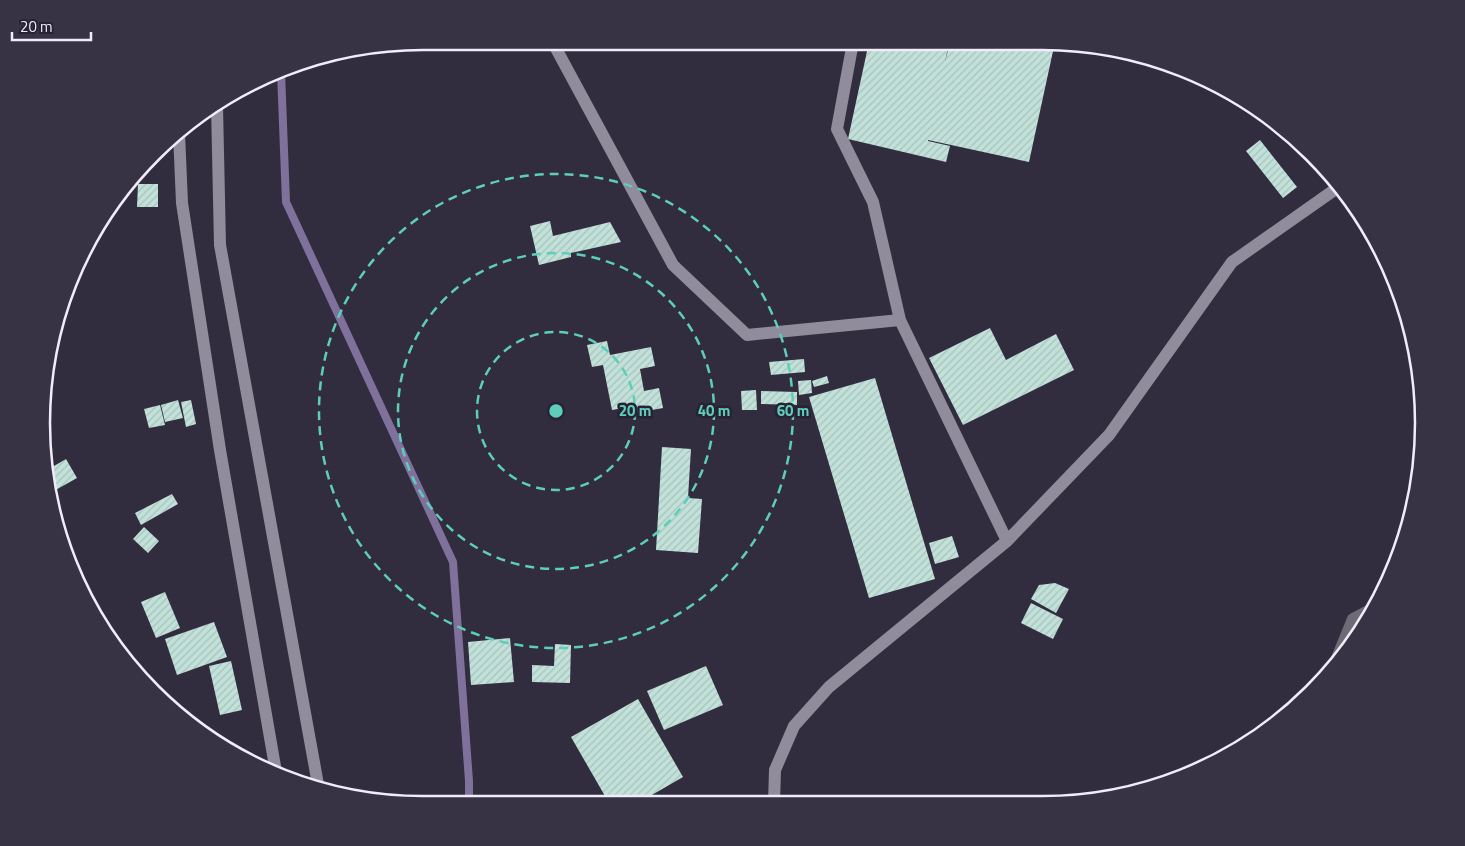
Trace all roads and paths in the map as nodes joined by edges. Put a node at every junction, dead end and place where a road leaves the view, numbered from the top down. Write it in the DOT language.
graph roads {
  1 [pos="557,50"];
  2 [pos="852,50"];
  3 [pos="218,112"];
  4 [pos="179,141"];
  5 [pos="1333,191"];
  6 [pos="900,320"];
  7 [pos="1007,541"];
  8 [pos="1362,614"];
  9 [pos="1345,640"];
  10 [pos="275,766"];
  11 [pos="317,780"];
  12 [pos="774,796"];
  1 -- 6 [label="street"];
  2 -- 6 [label="street"];
  3 -- 11 [label="street"];
  4 -- 10 [label="street"];
  5 -- 7 [label="street"];
  6 -- 7 [label="street"];
  7 -- 12 [label="street"];
  8 -- 9 [label="street"];
}
